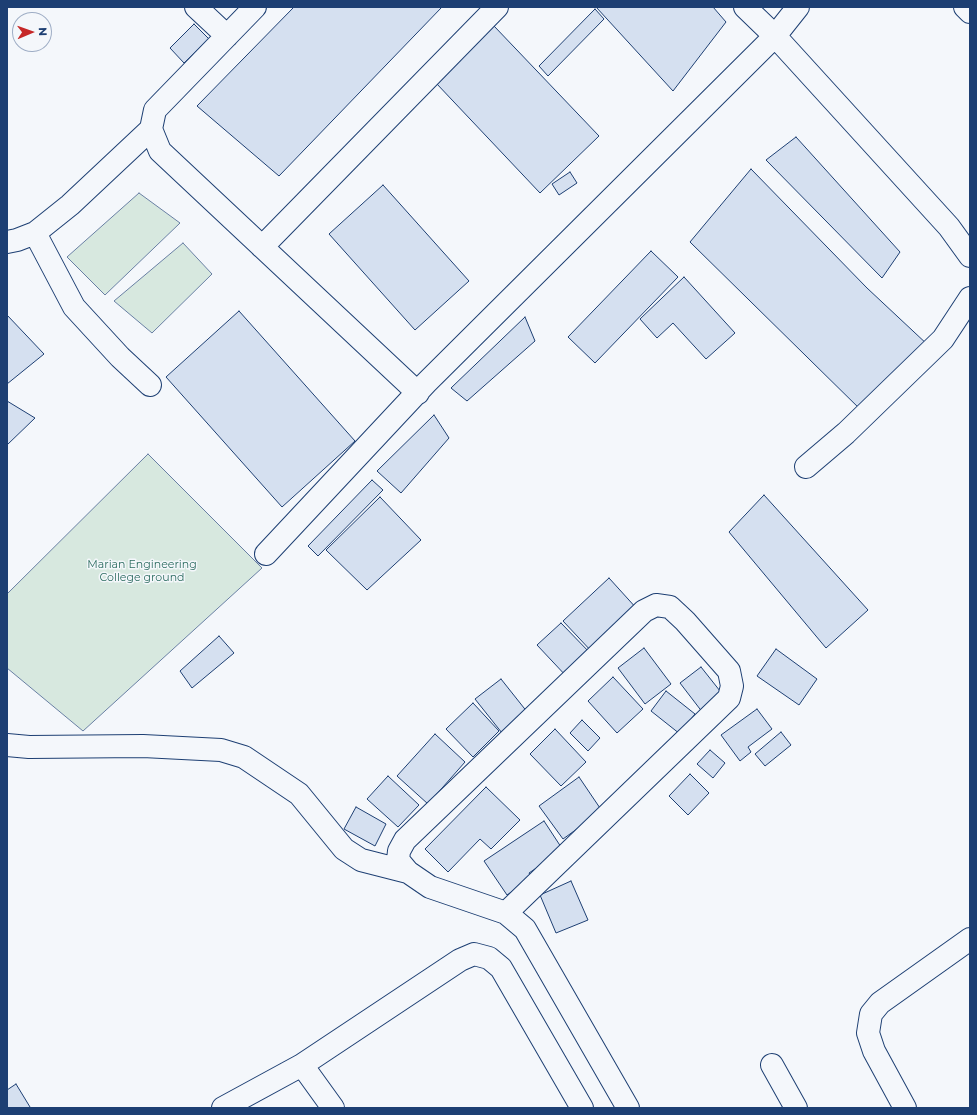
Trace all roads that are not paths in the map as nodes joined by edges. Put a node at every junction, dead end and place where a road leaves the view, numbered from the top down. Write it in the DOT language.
graph roads {
  1 [pos="196,7"];
  2 [pos="256,7"];
  3 [pos="497,7"];
  4 [pos="745,7"];
  5 [pos="798,7"];
  6 [pos="965,7"];
  7 [pos="970,12"];
  8 [pos="227,36"];
  9 [pos="775,36"];
  10 [pos="151,129"];
  11 [pos="35,233"];
  12 [pos="7,242"];
  13 [pos="262,247"];
  14 [pos="970,256"];
  15 [pos="970,298"];
  16 [pos="150,385"];
  17 [pos="418,393"];
  18 [pos="806,467"];
  19 [pos="266,554"];
  20 [pos="7,745"];
  21 [pos="408,872"];
  22 [pos="506,913"];
  23 [pos="970,938"];
  24 [pos="302,1064"];
  25 [pos="772,1065"];
  26 [pos="223,1108"];
  27 [pos="333,1108"];
  28 [pos="582,1108"];
  29 [pos="628,1108"];
  30 [pos="796,1108"];
  31 [pos="905,1108"];
  1 -- 8 [label="street"];
  2 -- 8 [label="street"];
  3 -- 13 [label="street"];
  4 -- 9 [label="street"];
  5 -- 9 [label="street"];
  6 -- 7 [label="street"];
  8 -- 10 [label="street"];
  9 -- 14 [label="street"];
  9 -- 17 [label="street"];
  10 -- 11 [label="street"];
  10 -- 13 [label="street"];
  11 -- 12 [label="street"];
  11 -- 16 [label="street"];
  13 -- 17 [label="street"];
  15 -- 18 [label="street"];
  17 -- 19 [label="street"];
  20 -- 21 [label="street"];
  21 -- 22 [label="street"];
  21 -- 22 [label="street"];
  22 -- 29 [label="street"];
  23 -- 31 [label="street"];
  24 -- 26 [label="street"];
  24 -- 27 [label="street"];
  24 -- 28 [label="street"];
  25 -- 30 [label="street"];
}
